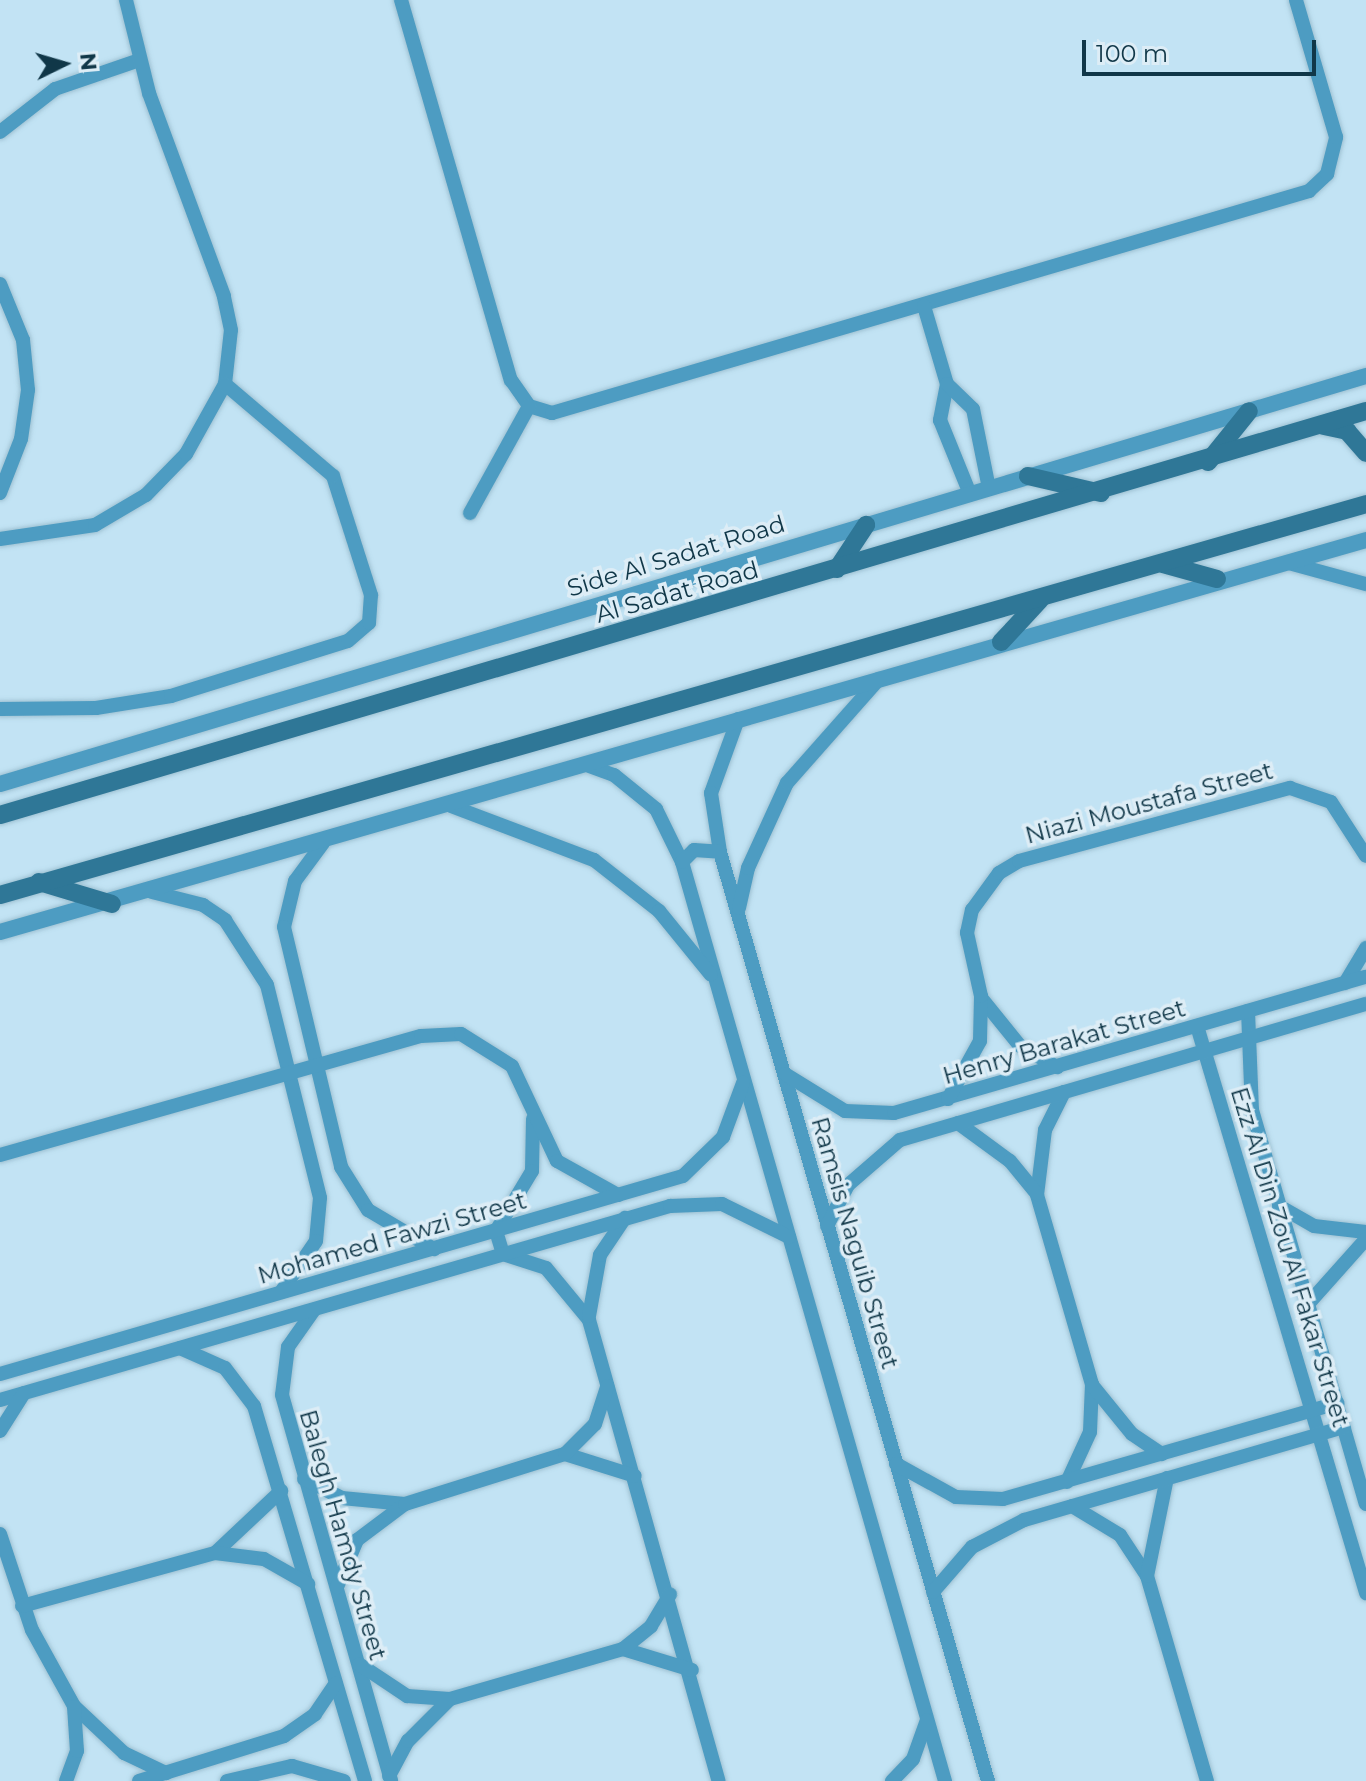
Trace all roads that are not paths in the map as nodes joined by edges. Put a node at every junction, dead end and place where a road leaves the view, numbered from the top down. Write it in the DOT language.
graph roads {
  1 [pos="126,0"];
  2 [pos="401,0"];
  3 [pos="1296,0"];
  4 [pos="139,60"];
  5 [pos="0,132"];
  6 [pos="0,284"];
  7 [pos="924,306"];
  8 [pos="1366,376"];
  9 [pos="225,384"];
  10 [pos="947,384"];
  11 [pos="529,406"];
  12 [pos="1249,411"];
  13 [pos="1366,411"];
  14 [pos="1318,426"];
  15 [pos="976,440"];
  16 [pos="953,446"];
  17 [pos="1366,453"];
  18 [pos="1207,462"];
  19 [pos="1028,476"];
  20 [pos="989,488"];
  21 [pos="1366,488"];
  22 [pos="0,493"];
  23 [pos="970,494"];
  24 [pos="1103,494"];
  25 [pos="1358,506"];
  26 [pos="470,513"];
  27 [pos="866,525"];
  28 [pos="0,539"];
  29 [pos="1366,540"];
  30 [pos="1289,563"];
  31 [pos="1163,564"];
  32 [pos="837,569"];
  33 [pos="1217,579"];
  34 [pos="1366,584"];
  35 [pos="1042,599"];
  36 [pos="1001,642"];
  37 [pos="881,677"];
  38 [pos="0,709"];
  39 [pos="738,719"];
  40 [pos="589,766"];
  41 [pos="0,783"];
  42 [pos="451,806"];
  43 [pos="0,815"];
  44 [pos="323,843"];
  45 [pos="720,852"];
  46 [pos="1366,856"];
  47 [pos="682,862"];
  48 [pos="39,882"];
  49 [pos="152,892"];
  50 [pos="0,895"];
  51 [pos="112,904"];
  52 [pos="738,913"];
  53 [pos="0,932"];
  54 [pos="1366,948"];
  55 [pos="1366,977"];
  56 [pos="716,982"];
  57 [pos="1345,983"];
  58 [pos="981,996"];
  59 [pos="1361,1009"];
  60 [pos="1248,1011"];
  61 [pos="1197,1026"];
  62 [pos="1255,1036"];
  63 [pos="1205,1051"];
  64 [pos="315,1066"];
  65 [pos="1057,1067"];
  66 [pos="782,1071"];
  67 [pos="289,1074"];
  68 [pos="744,1079"];
  69 [pos="1064,1092"];
  70 [pos="948,1099"];
  71 [pos="533,1119"];
  72 [pos="958,1123"];
  73 [pos="0,1155"];
  74 [pos="1269,1173"];
  75 [pos="1246,1179"];
  76 [pos="665,1182"];
  77 [pos="1037,1195"];
  78 [pos="619,1196"];
  79 [pos="670,1206"];
  80 [pos="1279,1206"];
  81 [pos="625,1218"];
  82 [pos="827,1226"];
  83 [pos="496,1231"];
  84 [pos="1366,1232"];
  85 [pos="789,1237"];
  86 [pos="1366,1239"];
  87 [pos="435,1249"];
  88 [pos="503,1254"];
  89 [pos="279,1294"];
  90 [pos="1308,1304"];
  91 [pos="316,1308"];
  92 [pos="589,1320"];
  93 [pos="106,1343"];
  94 [pos="180,1348"];
  95 [pos="0,1365"];
  96 [pos="113,1367"];
  97 [pos="19,1368"];
  98 [pos="0,1374"];
  99 [pos="608,1383"];
  100 [pos="1092,1384"];
  101 [pos="24,1393"];
  102 [pos="0,1400"];
  103 [pos="1337,1403"];
  104 [pos="1313,1410"];
  105 [pos="287,1421"];
  106 [pos="1344,1427"];
  107 [pos="263,1428"];
  108 [pos="0,1431"];
  109 [pos="1320,1434"];
  110 [pos="565,1454"];
  111 [pos="1162,1454"];
  112 [pos="896,1464"];
  113 [pos="635,1476"];
  114 [pos="1167,1478"];
  115 [pos="304,1479"];
  116 [pos="1067,1482"];
  117 [pos="281,1491"];
  118 [pos="405,1504"];
  119 [pos="1366,1504"];
  120 [pos="1072,1506"];
  121 [pos="0,1534"];
  122 [pos="215,1553"];
  123 [pos="1147,1576"];
  124 [pos="308,1584"];
  125 [pos="336,1592"];
  126 [pos="933,1592"];
  127 [pos="1366,1593"];
  128 [pos="670,1594"];
  129 [pos="22,1606"];
  130 [pos="345,1622"];
  131 [pos="320,1625"];
  132 [pos="623,1649"];
  133 [pos="356,1661"];
  134 [pos="692,1670"];
  135 [pos="336,1683"];
  136 [pos="450,1699"];
  137 [pos="74,1706"];
  138 [pos="927,1720"];
  139 [pos="237,1753"];
  140 [pos="719,1762"];
  141 [pos="166,1773"];
  142 [pos="244,1776"];
  143 [pos="390,1778"];
  144 [pos="66,1781"];
  145 [pos="139,1781"];
  146 [pos="227,1781"];
  147 [pos="344,1781"];
  148 [pos="365,1781"];
  149 [pos="719,1781"];
  150 [pos="734,1781"];
  151 [pos="892,1781"];
  152 [pos="945,1781"];
  153 [pos="988,1781"];
  154 [pos="1207,1781"];
  1 -- 4 [label="street"];
  2 -- 11 [label="street"];
  3 -- 7 [label="street"];
  4 -- 5 [label="street"];
  4 -- 9 [label="street"];
  6 -- 22 [label="street"];
  7 -- 10 [label="street"];
  7 -- 11 [label="street"];
  8 -- 12 [label="street, Side Al Sadat Road"];
  9 -- 28 [label="street"];
  9 -- 38 [label="street"];
  10 -- 15 [label="street"];
  10 -- 16 [label="street"];
  11 -- 26 [label="street"];
  12 -- 18 [label="main road"];
  12 -- 19 [label="street, Side Al Sadat Road"];
  13 -- 14 [label="main road, Al Sadat Road"];
  14 -- 17 [label="main road"];
  14 -- 18 [label="main road, Al Sadat Road"];
  15 -- 16 [label="street"];
  15 -- 20 [label="street"];
  16 -- 23 [label="street"];
  18 -- 24 [label="main road, Al Sadat Road"];
  19 -- 20 [label="street, Side Al Sadat Road"];
  19 -- 24 [label="main road"];
  20 -- 23 [label="street, Side Al Sadat Road"];
  21 -- 25 [label="main road"];
  23 -- 27 [label="street, Side Al Sadat Road"];
  24 -- 32 [label="main road, Al Sadat Road"];
  25 -- 31 [label="main road"];
  27 -- 32 [label="main road"];
  27 -- 41 [label="street, Side Al Sadat Road"];
  29 -- 30 [label="street"];
  30 -- 33 [label="street"];
  30 -- 34 [label="street"];
  31 -- 33 [label="main road"];
  31 -- 35 [label="main road"];
  32 -- 43 [label="main road, Al Sadat Road"];
  33 -- 36 [label="street"];
  35 -- 36 [label="main road"];
  35 -- 48 [label="main road"];
  36 -- 37 [label="street"];
  37 -- 39 [label="street"];
  37 -- 52 [label="street"];
  39 -- 40 [label="street"];
  39 -- 45 [label="street, Ramsis Naguib Street"];
  40 -- 42 [label="street"];
  40 -- 47 [label="street"];
  42 -- 44 [label="street"];
  42 -- 56 [label="street"];
  44 -- 49 [label="street"];
  44 -- 64 [label="street"];
  45 -- 47 [label="street"];
  45 -- 52 [label="street, Ramsis Naguib Street"];
  46 -- 58 [label="street, Niazi Moustafa Street"];
  47 -- 56 [label="street"];
  48 -- 50 [label="main road"];
  48 -- 51 [label="main road"];
  49 -- 51 [label="street"];
  49 -- 67 [label="street"];
  51 -- 53 [label="street"];
  52 -- 66 [label="street, Ramsis Naguib Street"];
  54 -- 57 [label="street"];
  55 -- 57 [label="street, Henry Barakat Street"];
  56 -- 68 [label="street"];
  57 -- 60 [label="street, Henry Barakat Street"];
  58 -- 65 [label="street, Niazi Moustafa Street"];
  58 -- 70 [label="street, Niazi Moustafa Street"];
  59 -- 62 [label="street, Henry Barakat Street"];
  60 -- 61 [label="street, Henry Barakat Street"];
  60 -- 62 [label="street, Ezz Al Din Zou Al Fakar Street"];
  61 -- 63 [label="street, Ezz Al Din Zou Al Fakar Street"];
  61 -- 65 [label="street, Henry Barakat Street"];
  62 -- 63 [label="street, Henry Barakat Street"];
  62 -- 74 [label="street, Ezz Al Din Zou Al Fakar Street"];
  63 -- 69 [label="street, Henry Barakat Street"];
  63 -- 75 [label="street, Ezz Al Din Zou Al Fakar Street"];
  64 -- 67 [label="street"];
  64 -- 71 [label="street"];
  64 -- 87 [label="street"];
  65 -- 70 [label="street, Henry Barakat Street"];
  66 -- 70 [label="street, Henry Barakat Street"];
  66 -- 82 [label="street, Ramsis Naguib Street"];
  67 -- 73 [label="street"];
  67 -- 89 [label="street"];
  68 -- 76 [label="street, Mohamed Fawzi Street"];
  68 -- 85 [label="street"];
  69 -- 72 [label="street, Henry Barakat Street"];
  69 -- 77 [label="street"];
  71 -- 78 [label="street"];
  71 -- 83 [label="street"];
  72 -- 77 [label="street"];
  72 -- 82 [label="street, Henry Barakat Street"];
  74 -- 75 [label="street"];
  74 -- 80 [label="street, Ezz Al Din Zou Al Fakar Street"];
  75 -- 104 [label="street, Ezz Al Din Zou Al Fakar Street"];
  76 -- 78 [label="street, Mohamed Fawzi Street"];
  76 -- 79 [label="street"];
  77 -- 100 [label="street"];
  78 -- 83 [label="street, Mohamed Fawzi Street"];
  79 -- 81 [label="street, Mohamed Fawzi Street"];
  79 -- 85 [label="street, Mohamed Fawzi Street"];
  80 -- 84 [label="street"];
  80 -- 90 [label="street, Ezz Al Din Zou Al Fakar Street"];
  81 -- 88 [label="street, Mohamed Fawzi Street"];
  81 -- 92 [label="street"];
  82 -- 112 [label="street, Ramsis Naguib Street"];
  83 -- 87 [label="street, Mohamed Fawzi Street"];
  83 -- 88 [label="street"];
  85 -- 138 [label="street"];
  86 -- 90 [label="street"];
  87 -- 89 [label="street, Mohamed Fawzi Street"];
  88 -- 91 [label="street, Mohamed Fawzi Street"];
  88 -- 92 [label="street"];
  89 -- 93 [label="street, Mohamed Fawzi Street"];
  90 -- 103 [label="street, Ezz Al Din Zou Al Fakar Street"];
  91 -- 94 [label="street, Mohamed Fawzi Street"];
  91 -- 105 [label="street, Balegh Hamdy Street"];
  92 -- 99 [label="street"];
  93 -- 96 [label="street"];
  93 -- 97 [label="street, Mohamed Fawzi Street"];
  94 -- 96 [label="street, Mohamed Fawzi Street"];
  94 -- 107 [label="street, Balegh Hamdy Street"];
  95 -- 97 [label="street"];
  96 -- 101 [label="street, Mohamed Fawzi Street"];
  97 -- 98 [label="street, Mohamed Fawzi Street"];
  99 -- 110 [label="street"];
  99 -- 113 [label="street"];
  100 -- 111 [label="street"];
  100 -- 116 [label="street"];
  101 -- 102 [label="street, Mohamed Fawzi Street"];
  101 -- 108 [label="street"];
  103 -- 104 [label="street"];
  103 -- 106 [label="street, Ezz Al Din Zou Al Fakar Street"];
  104 -- 109 [label="street, Ezz Al Din Zou Al Fakar Street"];
  104 -- 111 [label="street"];
  105 -- 107 [label="street"];
  105 -- 115 [label="street, Balegh Hamdy Street"];
  106 -- 109 [label="street"];
  106 -- 119 [label="street, Ezz Al Din Zou Al Fakar Street"];
  107 -- 117 [label="street, Balegh Hamdy Street"];
  109 -- 114 [label="street"];
  109 -- 127 [label="street, Ezz Al Din Zou Al Fakar Street"];
  110 -- 113 [label="street"];
  110 -- 118 [label="street"];
  111 -- 116 [label="street"];
  112 -- 116 [label="street"];
  112 -- 126 [label="street, Ramsis Naguib Street"];
  113 -- 128 [label="street"];
  114 -- 120 [label="street"];
  114 -- 123 [label="street"];
  115 -- 118 [label="street"];
  115 -- 125 [label="street, Balegh Hamdy Street"];
  117 -- 122 [label="street"];
  117 -- 124 [label="street, Balegh Hamdy Street"];
  118 -- 125 [label="street"];
  120 -- 123 [label="street"];
  120 -- 126 [label="street"];
  121 -- 129 [label="street"];
  122 -- 124 [label="street"];
  122 -- 129 [label="street"];
  123 -- 154 [label="street"];
  124 -- 131 [label="street, Balegh Hamdy Street"];
  125 -- 130 [label="street, Balegh Hamdy Street"];
  126 -- 153 [label="street, Ramsis Naguib Street"];
  128 -- 132 [label="street"];
  128 -- 134 [label="street"];
  129 -- 137 [label="street"];
  130 -- 131 [label="street"];
  130 -- 133 [label="street, Balegh Hamdy Street"];
  131 -- 135 [label="street, Balegh Hamdy Street"];
  132 -- 134 [label="street"];
  132 -- 136 [label="street"];
  133 -- 136 [label="street"];
  133 -- 143 [label="street, Balegh Hamdy Street"];
  134 -- 140 [label="street"];
  135 -- 139 [label="street"];
  135 -- 148 [label="street, Balegh Hamdy Street"];
  136 -- 143 [label="street"];
  137 -- 141 [label="street"];
  137 -- 144 [label="street"];
  138 -- 151 [label="street"];
  138 -- 152 [label="street"];
  139 -- 141 [label="street"];
  139 -- 142 [label="street"];
  140 -- 149 [label="street"];
  140 -- 150 [label="street"];
  141 -- 145 [label="street"];
  142 -- 146 [label="street"];
  142 -- 147 [label="street"];
}
